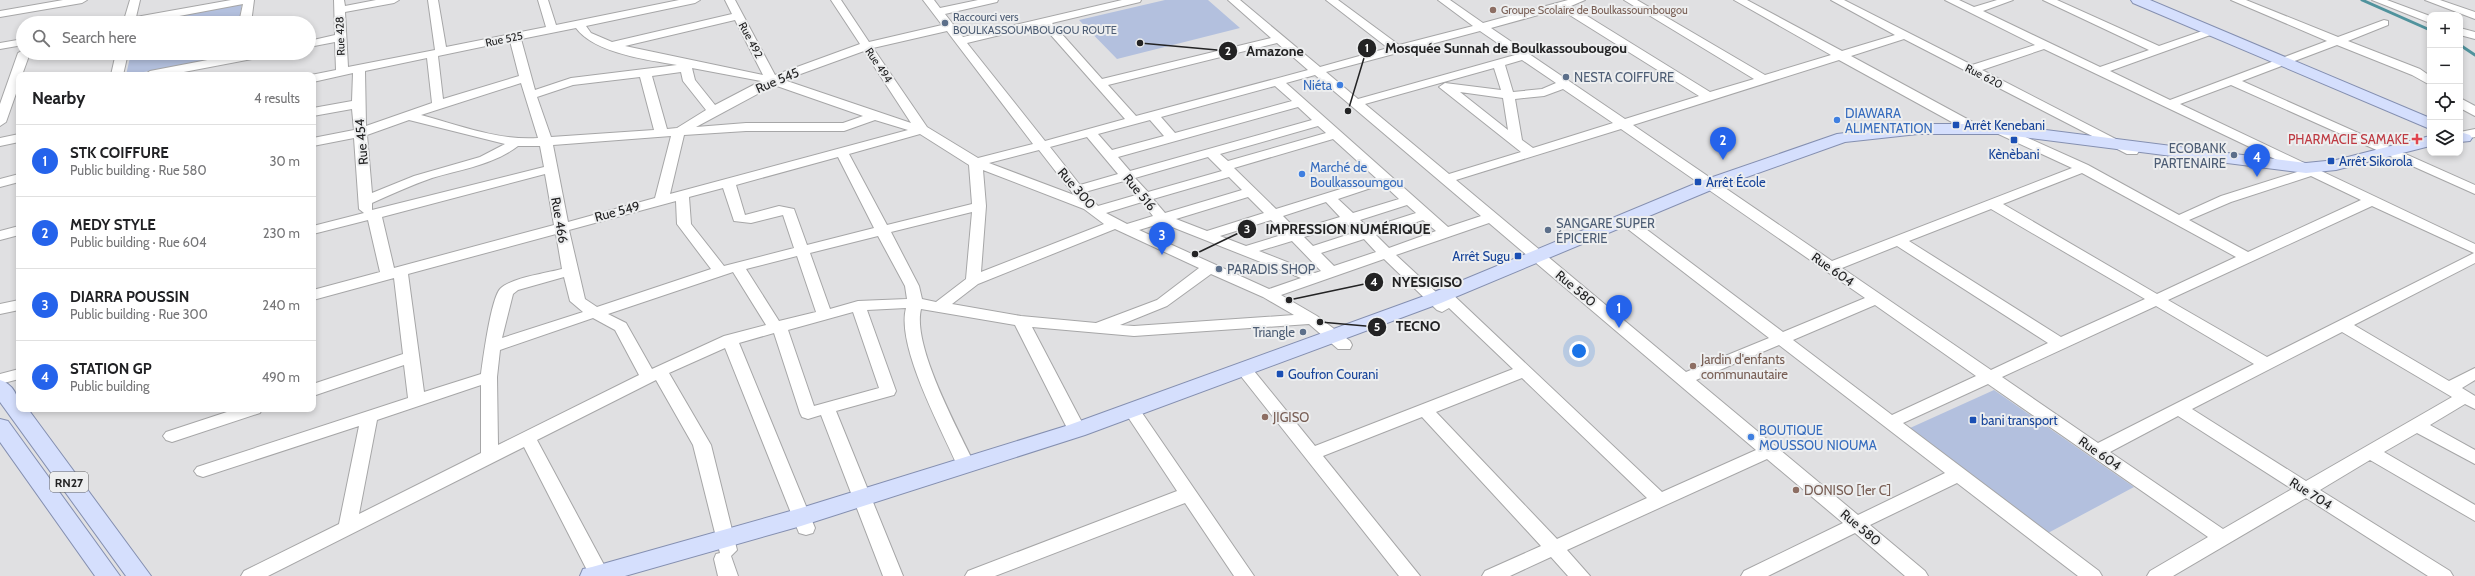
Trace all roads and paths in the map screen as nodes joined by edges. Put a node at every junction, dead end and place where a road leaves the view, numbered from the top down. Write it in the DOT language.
graph roads {
  1 [pos="82,0"];
  2 [pos="135,0"];
  3 [pos="249,0"];
  4 [pos="394,0"];
  5 [pos="433,0"];
  6 [pos="544,0"];
  7 [pos="695,0"];
  8 [pos="730,0"];
  9 [pos="836,0"];
  10 [pos="928,0"];
  11 [pos="993,0"];
  12 [pos="1136,0"];
  13 [pos="1233,0"];
  14 [pos="1331,0"];
  15 [pos="1443,0"];
  16 [pos="1580,0"];
  17 [pos="1629,0"];
  18 [pos="1739,0"];
  19 [pos="1865,0"];
  20 [pos="1950,0"];
  21 [pos="2008,0"];
  22 [pos="2048,0"];
  23 [pos="2138,0"];
  24 [pos="2236,0"];
  25 [pos="2377,0"];
  26 [pos="2430,0"];
  27 [pos="1842,3"];
  28 [pos="339,5"];
  29 [pos="641,5"];
  30 [pos="1562,5"];
  31 [pos="197,9"];
  32 [pos="1973,11"];
  33 [pos="938,12"];
  34 [pos="0,14"];
  35 [pos="130,16"];
  36 [pos="162,16"];
  37 [pos="198,16"];
  38 [pos="246,16"];
  39 [pos="739,16"];
  40 [pos="2475,16"];
  41 [pos="2427,19"];
  42 [pos="1044,21"];
  43 [pos="2384,23"];
  44 [pos="579,24"];
  45 [pos="1481,26"];
  46 [pos="950,28"];
  47 [pos="552,29"];
  48 [pos="2212,31"];
  49 [pos="1906,35"];
  50 [pos="340,37"];
  51 [pos="515,37"];
  52 [pos="1279,39"];
  53 [pos="2338,40"];
  54 [pos="960,41"];
  55 [pos="316,42"];
  56 [pos="16,43"];
  57 [pos="2045,45"];
  58 [pos="0,46"];
  59 [pos="611,46"];
  60 [pos="866,46"];
  61 [pos="1396,49"];
  62 [pos="2159,50"];
  63 [pos="436,53"];
  64 [pos="1524,56"];
  65 [pos="1841,56"];
  66 [pos="22,60"];
  67 [pos="120,60"];
  68 [pos="200,60"];
  69 [pos="220,60"];
  70 [pos="2283,61"];
  71 [pos="1499,62"];
  72 [pos="200,65"];
  73 [pos="686,65"];
  74 [pos="359,68"];
  75 [pos="1317,70"];
  76 [pos="1972,70"];
  77 [pos="2100,71"];
  78 [pos="17,72"];
  79 [pos="118,72"];
  80 [pos="165,72"];
  81 [pos="342,72"];
  82 [pos="645,72"];
  83 [pos="16,76"];
  84 [pos="316,77"];
  85 [pos="525,78"];
  86 [pos="772,80"];
  87 [pos="1764,80"];
  88 [pos="2427,80"];
  89 [pos="1276,81"];
  90 [pos="2232,81"];
  91 [pos="1100,83"];
  92 [pos="1440,83"];
  93 [pos="1565,84"];
  94 [pos="530,95"];
  95 [pos="1509,95"];
  96 [pos="1709,97"];
  97 [pos="1300,103"];
  98 [pos="1356,103"];
  99 [pos="358,104"];
  100 [pos="2170,104"];
  101 [pos="2463,104"];
  102 [pos="438,105"];
  103 [pos="713,110"];
  104 [pos="316,111"];
  105 [pos="2475,112"];
  106 [pos="1152,115"];
  107 [pos="409,116"];
  108 [pos="875,116"];
  109 [pos="1133,120"];
  110 [pos="1321,121"];
  111 [pos="0,122"];
  112 [pos="1229,122"];
  113 [pos="2427,123"];
  114 [pos="1623,124"];
  115 [pos="1975,128"];
  116 [pos="922,130"];
  117 [pos="1089,131"];
  118 [pos="360,133"];
  119 [pos="678,133"];
  120 [pos="2007,133"];
  121 [pos="662,134"];
  122 [pos="1336,134"];
  123 [pos="1173,138"];
  124 [pos="16,139"];
  125 [pos="316,141"];
  126 [pos="1249,141"];
  127 [pos="1516,141"];
  128 [pos="0,142"];
  129 [pos="515,142"];
  130 [pos="546,142"];
  131 [pos="2427,142"];
  132 [pos="1041,144"];
  133 [pos="2126,148"];
  134 [pos="2427,150"];
  135 [pos="841,151"];
  136 [pos="1211,152"];
  137 [pos="1531,153"];
  138 [pos="1109,155"];
  139 [pos="2396,155"];
  140 [pos="976,163"];
  141 [pos="2083,168"];
  142 [pos="551,169"];
  143 [pos="1228,169"];
  144 [pos="2310,172"];
  145 [pos="1126,176"];
  146 [pos="16,179"];
  147 [pos="1386,179"];
  148 [pos="1447,179"];
  149 [pos="728,182"];
  150 [pos="0,183"];
  151 [pos="1714,186"];
  152 [pos="1077,190"];
  153 [pos="2475,190"];
  154 [pos="1251,192"];
  155 [pos="682,194"];
  156 [pos="1145,197"];
  157 [pos="1329,198"];
  158 [pos="662,199"];
  159 [pos="367,200"];
  160 [pos="1409,200"];
  161 [pos="2373,200"];
  162 [pos="1992,204"];
  163 [pos="979,206"];
  164 [pos="1093,209"];
  165 [pos="370,215"];
  166 [pos="1274,215"];
  167 [pos="1426,215"];
  168 [pos="1492,217"];
  169 [pos="1162,218"];
  170 [pos="1350,218"];
  171 [pos="2178,220"];
  172 [pos="1629,223"];
  173 [pos="561,226"];
  174 [pos="1121,227"];
  175 [pos="316,229"];
  176 [pos="882,230"];
  177 [pos="16,231"];
  178 [pos="1446,233"];
  179 [pos="1366,234"];
  180 [pos="1208,235"];
  181 [pos="0,236"];
  182 [pos="1294,236"];
  183 [pos="1898,240"];
  184 [pos="2475,249"];
  185 [pos="802,250"];
  186 [pos="1248,250"];
  187 [pos="1310,252"];
  188 [pos="1386,253"];
  189 [pos="2475,257"];
  190 [pos="2248,258"];
  191 [pos="1542,259"];
  192 [pos="737,267"];
  193 [pos="1830,267"];
  194 [pos="1209,268"];
  195 [pos="570,271"];
  196 [pos="394,272"];
  197 [pos="720,272"];
  198 [pos="1331,272"];
  199 [pos="1315,278"];
  200 [pos="973,281"];
  201 [pos="316,294"];
  202 [pos="1268,294"];
  203 [pos="1877,299"];
  204 [pos="1443,300"];
  205 [pos="2156,300"];
  206 [pos="915,303"];
  207 [pos="16,305"];
  208 [pos="858,306"];
  209 [pos="937,308"];
  210 [pos="0,309"];
  211 [pos="595,313"];
  212 [pos="824,314"];
  213 [pos="1312,319"];
  214 [pos="1021,321"];
  215 [pos="777,326"];
  216 [pos="2342,326"];
  217 [pos="1098,328"];
  218 [pos="1781,339"];
  219 [pos="730,340"];
  220 [pos="1340,341"];
  221 [pos="2060,344"];
  222 [pos="492,348"];
  223 [pos="411,358"];
  224 [pos="2266,364"];
  225 [pos="1525,371"];
  226 [pos="2475,373"];
  227 [pos="654,374"];
  228 [pos="16,375"];
  229 [pos="1248,375"];
  230 [pos="489,377"];
  231 [pos="1990,377"];
  232 [pos="0,378"];
  233 [pos="1684,379"];
  234 [pos="0,387"];
  235 [pos="2449,388"];
  236 [pos="316,389"];
  237 [pos="417,400"];
  238 [pos="2470,400"];
  239 [pos="827,408"];
  240 [pos="16,409"];
  241 [pos="2179,409"];
  242 [pos="1425,410"];
  243 [pos="18,412"];
  244 [pos="241,412"];
  245 [pos="369,416"];
  246 [pos="1135,416"];
  247 [pos="1891,422"];
  248 [pos="2417,425"];
  249 [pos="0,426"];
  250 [pos="1077,430"];
  251 [pos="172,436"];
  252 [pos="527,437"];
  253 [pos="1769,451"];
  254 [pos="2098,451"];
  255 [pos="2370,452"];
  256 [pos="1311,454"];
  257 [pos="490,456"];
  258 [pos="2475,458"];
  259 [pos="966,465"];
  260 [pos="203,471"];
  261 [pos="1959,474"];
  262 [pos="2306,489"];
  263 [pos="1188,494"];
  264 [pos="1660,500"];
  265 [pos="863,504"];
  266 [pos="2475,514"];
  267 [pos="803,523"];
  268 [pos="1856,524"];
  269 [pos="347,528"];
  270 [pos="2223,538"];
  271 [pos="1554,548"];
  272 [pos="726,556"];
  273 [pos="597,575"];
  274 [pos="1240,575"];
  275 [pos="108,576"];
  276 [pos="139,576"];
  277 [pos="251,576"];
  278 [pos="636,576"];
  279 [pos="893,576"];
  280 [pos="975,576"];
  281 [pos="1410,576"];
  282 [pos="1492,576"];
  283 [pos="1580,576"];
  284 [pos="1751,576"];
  285 [pos="1918,576"];
  286 [pos="2092,576"];
  287 [pos="2157,576"];
  288 [pos="2444,576"];
  1 -- 34 [label="street"];
  2 -- 35 [label="street"];
  3 -- 31 [label="street"];
  3 -- 38 [label="street"];
  4 -- 28 [label="street"];
  5 -- 63 [label="street"];
  6 -- 47 [label="street"];
  7 -- 29 [label="street, Rue 525"];
  8 -- 39 [label="street, Rue 492"];
  9 -- 60 [label="street, Rue 494"];
  10 -- 33 [label="street, Rue 300"];
  11 -- 33 [label="street"];
  12 -- 42 [label="street"];
  13 -- 52 [label="street, Rue 580"];
  14 -- 61 [label="street"];
  15 -- 45 [label="street, Rue 604"];
  16 -- 30 [label="street"];
  17 -- 87 [label="street"];
  18 -- 65 [label="street"];
  19 -- 27 [label="street"];
  20 -- 32 [label="street"];
  21 -- 32 [label="street"];
  22 -- 62 [label="street"];
  23 -- 48 [label="main road"];
  24 -- 53 [label="street"];
  25 -- 41 [label="street"];
  26 -- 40 [label="street"];
  27 -- 49 [label="street, Rue 620"];
  28 -- 50 [label="street, Rue 428"];
  29 -- 44 [label="street, Rue 525"];
  30 -- 45 [label="street"];
  30 -- 96 [label="street"];
  31 -- 36 [label="street"];
  31 -- 37 [label="street"];
  32 -- 57 [label="street"];
  33 -- 46 [label="street, Rue 300"];
  39 -- 59 [label="street"];
  39 -- 86 [label="street, Rue 492"];
  42 -- 54 [label="street"];
  42 -- 91 [label="street"];
  43 -- 53 [label="street"];
  44 -- 47 [label="street, Rue 525"];
  44 -- 59 [label="street"];
  45 -- 61 [label="street"];
  45 -- 64 [label="street, Rue 604"];
  46 -- 54 [label="street, Rue 300"];
  46 -- 60 [label="street, Rue 545"];
  47 -- 51 [label="street, Rue 525"];
  48 -- 62 [label="street"];
  48 -- 70 [label="main road"];
  49 -- 65 [label="street"];
  49 -- 76 [label="street, Rue 620"];
  50 -- 55 [label="street"];
  50 -- 81 [label="street, Rue 428"];
  51 -- 63 [label="street, Rue 525"];
  51 -- 85 [label="street, Rue 466"];
  52 -- 75 [label="street, Rue 580"];
  52 -- 91 [label="street"];
  53 -- 70 [label="street"];
  53 -- 88 [label="street"];
  54 -- 132 [label="street, Rue 300"];
  56 -- 58 [label="street"];
  57 -- 76 [label="street"];
  57 -- 77 [label="street"];
  59 -- 73 [label="street"];
  60 -- 86 [label="street, Rue 545"];
  60 -- 116 [label="street, Rue 494"];
  61 -- 75 [label="street"];
  62 -- 77 [label="street"];
  63 -- 74 [label="street, Rue 525"];
  63 -- 102 [label="street"];
  64 -- 71 [label="street"];
  64 -- 93 [label="street, Rue 604"];
  65 -- 87 [label="street"];
  65 -- 115 [label="street"];
  66 -- 78 [label="street"];
  67 -- 79 [label="street"];
  68 -- 72 [label="street"];
  69 -- 72 [label="street"];
  70 -- 90 [label="street"];
  70 -- 113 [label="main road"];
  71 -- 92 [label="street"];
  71 -- 95 [label="street"];
  72 -- 80 [label="street"];
  73 -- 82 [label="street"];
  73 -- 86 [label="street"];
  73 -- 103 [label="street"];
  74 -- 81 [label="street, Rue 525"];
  74 -- 99 [label="street, Rue 454"];
  75 -- 89 [label="street"];
  75 -- 98 [label="street, Rue 580"];
  76 -- 133 [label="street, Rue 620"];
  77 -- 100 [label="street"];
  81 -- 84 [label="street, Rue 525"];
  82 -- 94 [label="street"];
  82 -- 121 [label="street"];
  83 -- 111 [label="street"];
  85 -- 94 [label="street, Rue 466"];
  85 -- 102 [label="street"];
  86 -- 103 [label="street, Rue 545"];
  86 -- 108 [label="street"];
  87 -- 96 [label="street"];
  89 -- 97 [label="street"];
  89 -- 106 [label="street"];
  90 -- 100 [label="street"];
  90 -- 139 [label="street"];
  91 -- 109 [label="street"];
  92 -- 95 [label="street"];
  92 -- 98 [label="street"];
  92 -- 127 [label="street"];
  93 -- 95 [label="street"];
  93 -- 114 [label="street, Rue 604"];
  94 -- 130 [label="street, Rue 466"];
  95 -- 127 [label="street"];
  96 -- 114 [label="street"];
  97 -- 110 [label="street"];
  97 -- 112 [label="street"];
  98 -- 148 [label="street, Rue 580"];
  99 -- 104 [label="street"];
  99 -- 118 [label="street, Rue 454"];
  100 -- 144 [label="street"];
  101 -- 105 [label="street"];
  102 -- 107 [label="street"];
  103 -- 119 [label="street, Rue 545"];
  106 -- 109 [label="street"];
  106 -- 123 [label="street"];
  107 -- 118 [label="street"];
  107 -- 129 [label="street"];
  108 -- 116 [label="street"];
  108 -- 119 [label="street"];
  109 -- 117 [label="street"];
  110 -- 122 [label="street"];
  110 -- 126 [label="street"];
  112 -- 123 [label="street"];
  112 -- 126 [label="street"];
  114 -- 137 [label="street"];
  114 -- 151 [label="street, Rue 604"];
  115 -- 120 [label="main road"];
  115 -- 151 [label="main road"];
  116 -- 135 [label="street, Rue 549"];
  116 -- 140 [label="street"];
  117 -- 132 [label="street"];
  117 -- 138 [label="street, Rue 516"];
  118 -- 125 [label="street"];
  118 -- 159 [label="street, Rue 454"];
  119 -- 121 [label="street"];
  119 -- 158 [label="street"];
  120 -- 133 [label="main road"];
  120 -- 141 [label="street"];
  120 -- 151 [label="main road"];
  121 -- 130 [label="street"];
  122 -- 143 [label="street"];
  122 -- 147 [label="street"];
  123 -- 138 [label="street"];
  124 -- 128 [label="street"];
  126 -- 136 [label="street"];
  127 -- 137 [label="street"];
  129 -- 130 [label="street"];
  129 -- 159 [label="street"];
  130 -- 142 [label="street, Rue 466"];
  131 -- 139 [label="main road"];
  132 -- 140 [label="street"];
  132 -- 152 [label="street, Rue 300"];
  133 -- 144 [label="main road"];
  134 -- 139 [label="main road"];
  135 -- 149 [label="street, Rue 549"];
  135 -- 176 [label="street"];
  136 -- 143 [label="street"];
  136 -- 145 [label="street"];
  137 -- 148 [label="street"];
  138 -- 145 [label="street, Rue 516"];
  139 -- 144 [label="main road"];
  139 -- 153 [label="street"];
  140 -- 163 [label="street"];
  140 -- 164 [label="street"];
  141 -- 162 [label="street"];
  141 -- 171 [label="street"];
  142 -- 165 [label="street"];
  142 -- 173 [label="street, Rue 466"];
  143 -- 154 [label="street"];
  143 -- 156 [label="street"];
  144 -- 161 [label="street"];
  144 -- 171 [label="street"];
  145 -- 152 [label="street"];
  145 -- 156 [label="street, Rue 516"];
  146 -- 150 [label="street"];
  147 -- 157 [label="street"];
  147 -- 160 [label="street"];
  148 -- 168 [label="street, Rue 580"];
  149 -- 155 [label="street, Rue 549"];
  149 -- 185 [label="street"];
  151 -- 172 [label="main road"];
  151 -- 193 [label="street, Rue 604"];
  152 -- 164 [label="street, Rue 300"];
  154 -- 166 [label="street"];
  154 -- 169 [label="street"];
  155 -- 158 [label="street, Rue 549"];
  155 -- 197 [label="street"];
  156 -- 164 [label="street"];
  156 -- 169 [label="street, Rue 516"];
  157 -- 166 [label="street"];
  157 -- 170 [label="street"];
  158 -- 173 [label="street, Rue 549"];
  159 -- 165 [label="street, Rue 454"];
  160 -- 167 [label="street"];
  160 -- 170 [label="street"];
  161 -- 184 [label="street"];
  161 -- 190 [label="street"];
  162 -- 183 [label="street"];
  162 -- 205 [label="street"];
  163 -- 176 [label="street"];
  163 -- 200 [label="street"];
  164 -- 174 [label="street, Rue 300"];
  165 -- 175 [label="street"];
  165 -- 196 [label="street, Rue 454"];
  166 -- 180 [label="street"];
  166 -- 182 [label="street"];
  167 -- 178 [label="street"];
  167 -- 179 [label="street"];
  168 -- 178 [label="street"];
  168 -- 191 [label="street, Rue 580"];
  169 -- 174 [label="street"];
  169 -- 180 [label="street, Rue 516"];
  170 -- 179 [label="street"];
  170 -- 182 [label="street"];
  171 -- 190 [label="street"];
  172 -- 191 [label="main road"];
  172 -- 218 [label="street"];
  173 -- 195 [label="street, Rue 466"];
  173 -- 196 [label="street, Rue 549"];
  174 -- 194 [label="street, Rue 300"];
  174 -- 200 [label="street"];
  176 -- 185 [label="street"];
  176 -- 206 [label="street"];
  177 -- 181 [label="street"];
  178 -- 188 [label="street"];
  179 -- 187 [label="street"];
  179 -- 188 [label="street"];
  180 -- 186 [label="street, Rue 516"];
  182 -- 186 [label="street"];
  182 -- 187 [label="street"];
  183 -- 193 [label="street"];
  183 -- 221 [label="street"];
  185 -- 192 [label="street"];
  185 -- 212 [label="street"];
  186 -- 199 [label="street, Rue 516"];
  187 -- 198 [label="street"];
  188 -- 198 [label="street"];
  188 -- 204 [label="street"];
  189 -- 216 [label="street"];
  190 -- 205 [label="street"];
  191 -- 204 [label="main road"];
  191 -- 233 [label="street, Rue 580"];
  192 -- 197 [label="street"];
  192 -- 215 [label="street"];
  193 -- 203 [label="street, Rue 604"];
  194 -- 202 [label="street, Rue 300"];
  194 -- 217 [label="street"];
  195 -- 211 [label="street, Rue 466"];
  195 -- 222 [label="street"];
  196 -- 201 [label="street, Rue 549"];
  196 -- 223 [label="street, Rue 454"];
  197 -- 211 [label="street"];
  198 -- 199 [label="street"];
  199 -- 202 [label="street"];
  200 -- 209 [label="street"];
  202 -- 213 [label="street, Rue 300"];
  203 -- 218 [label="street"];
  203 -- 231 [label="street, Rue 604"];
  204 -- 220 [label="main road"];
  204 -- 225 [label="street"];
  205 -- 221 [label="street"];
  205 -- 224 [label="street"];
  206 -- 208 [label="street"];
  206 -- 209 [label="street"];
  206 -- 259 [label="street"];
  207 -- 210 [label="street"];
  208 -- 212 [label="street"];
  208 -- 239 [label="street"];
  209 -- 214 [label="street"];
  211 -- 222 [label="street"];
  211 -- 227 [label="street, Rue 466"];
  212 -- 215 [label="street"];
  213 -- 217 [label="street"];
  213 -- 220 [label="street, Rue 300"];
  214 -- 217 [label="street"];
  214 -- 250 [label="street"];
  215 -- 219 [label="street"];
  215 -- 239 [label="street"];
  216 -- 224 [label="street"];
  216 -- 235 [label="street"];
  218 -- 233 [label="street"];
  218 -- 247 [label="street"];
  219 -- 227 [label="street"];
  219 -- 267 [label="street"];
  220 -- 229 [label="main road"];
  221 -- 231 [label="street"];
  222 -- 230 [label="street"];
  223 -- 236 [label="street"];
  223 -- 237 [label="street, Rue 454"];
  224 -- 241 [label="street"];
  225 -- 242 [label="street"];
  225 -- 264 [label="street"];
  226 -- 235 [label="street"];
  227 -- 252 [label="street"];
  227 -- 272 [label="street, Rue 466"];
  228 -- 232 [label="street"];
  229 -- 246 [label="main road"];
  229 -- 256 [label="street"];
  230 -- 237 [label="street"];
  230 -- 257 [label="street"];
  231 -- 247 [label="street"];
  231 -- 254 [label="street, Rue 604"];
  233 -- 253 [label="street, Rue 580"];
  234 -- 240 [label="main road, RN27"];
  235 -- 238 [label="street"];
  237 -- 245 [label="street"];
  238 -- 248 [label="street"];
  239 -- 265 [label="street"];
  241 -- 254 [label="street"];
  241 -- 262 [label="street, Rue 704"];
  242 -- 256 [label="street"];
  242 -- 271 [label="street"];
  243 -- 276 [label="main road, RN27"];
  244 -- 251 [label="street"];
  245 -- 260 [label="street"];
  245 -- 269 [label="street"];
  246 -- 250 [label="main road"];
  246 -- 263 [label="street"];
  246 -- 265 [label="main road"];
  247 -- 261 [label="street"];
  248 -- 255 [label="street"];
  248 -- 258 [label="street"];
  249 -- 275 [label="main road, RN27"];
  250 -- 259 [label="main road"];
  252 -- 257 [label="street"];
  252 -- 273 [label="street"];
  253 -- 264 [label="street"];
  253 -- 268 [label="street, Rue 580"];
  254 -- 270 [label="street, Rue 604"];
  255 -- 262 [label="street"];
  255 -- 266 [label="street"];
  256 -- 281 [label="street"];
  257 -- 269 [label="street"];
  259 -- 265 [label="main road"];
  261 -- 268 [label="street"];
  261 -- 286 [label="street"];
  262 -- 270 [label="street"];
  262 -- 288 [label="street, Rue 704"];
  263 -- 274 [label="street"];
  263 -- 280 [label="street"];
  264 -- 271 [label="street"];
  265 -- 267 [label="main road"];
  265 -- 279 [label="street"];
  267 -- 272 [label="main road"];
  268 -- 284 [label="street"];
  268 -- 285 [label="street, Rue 580"];
  269 -- 277 [label="street"];
  270 -- 287 [label="street"];
  271 -- 282 [label="street"];
  271 -- 283 [label="street"];
  272 -- 273 [label="main road"];
  272 -- 278 [label="main road"];
}
